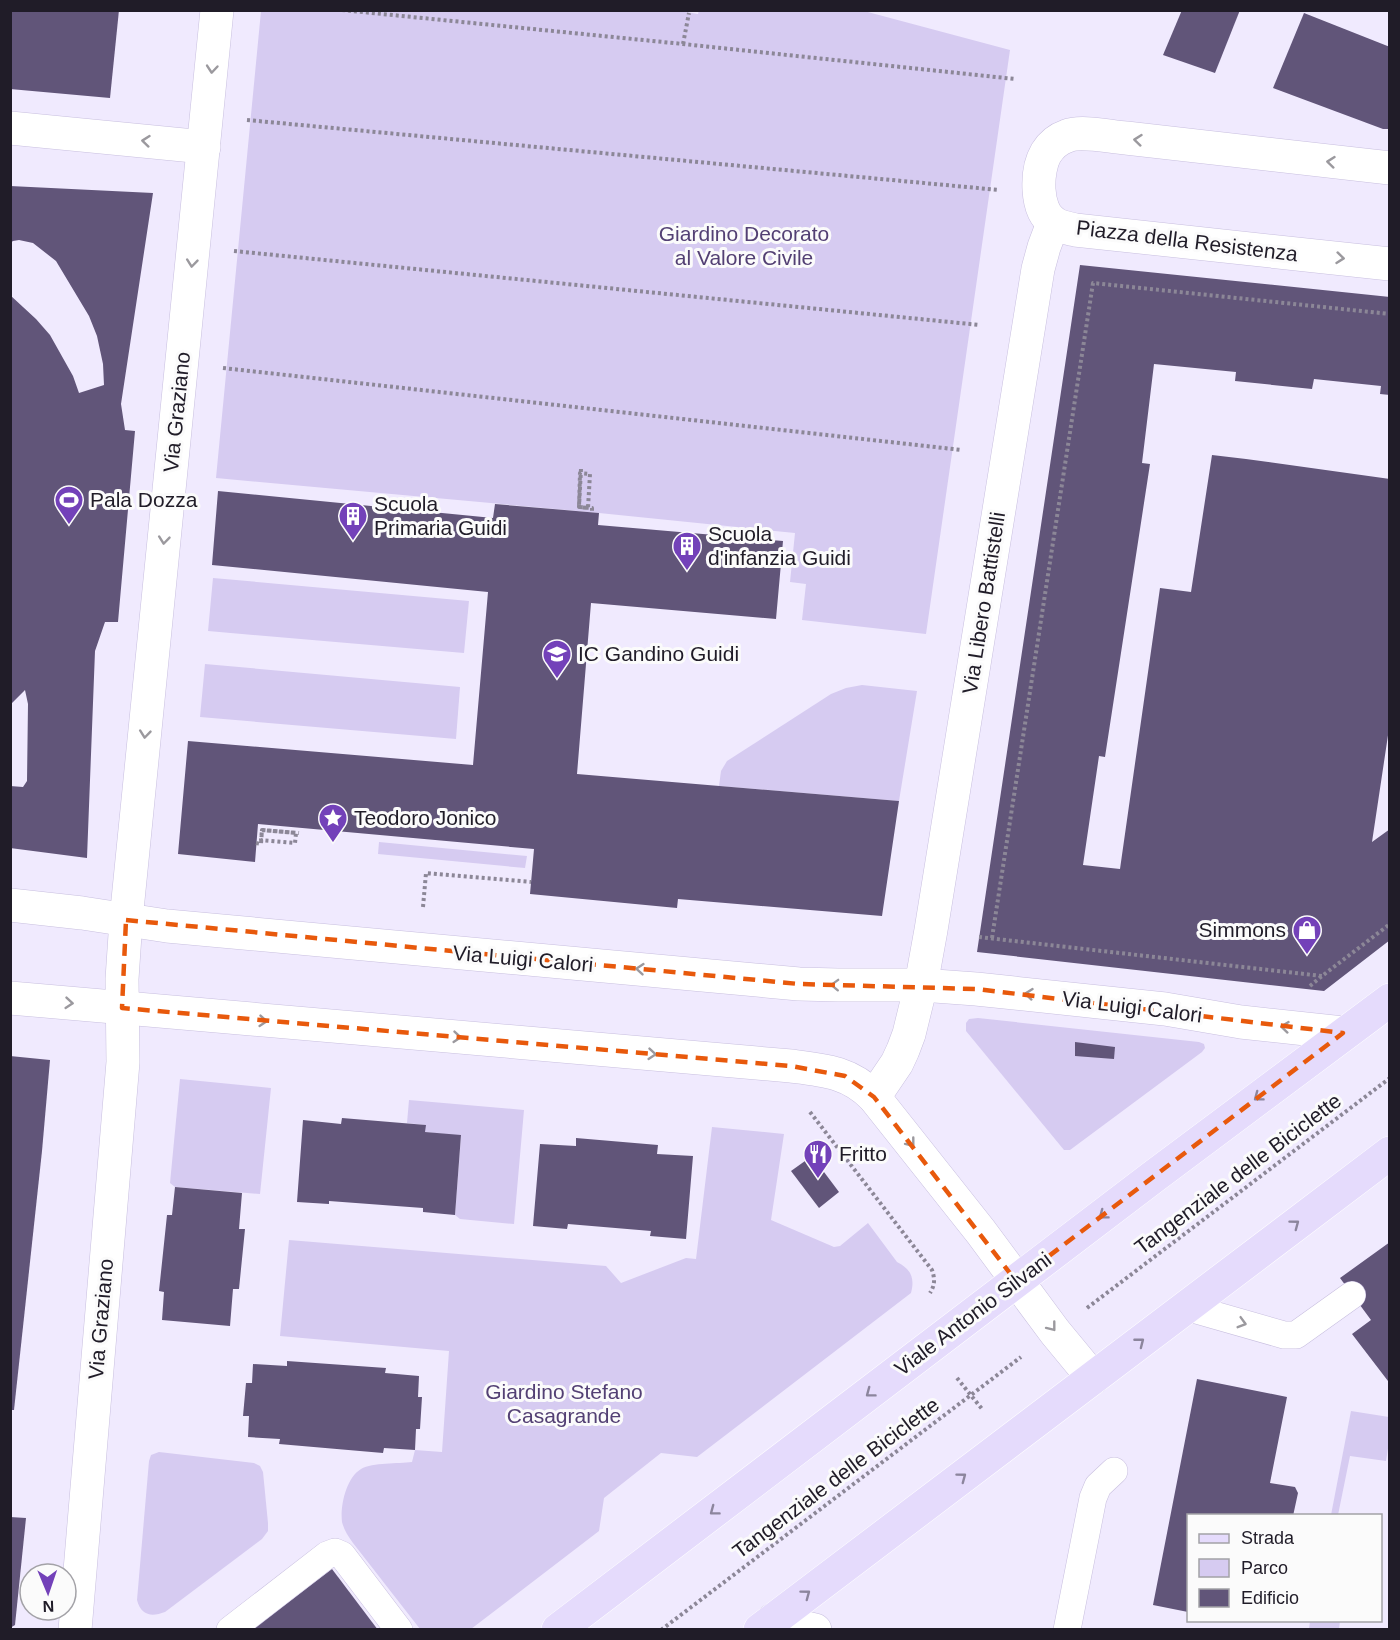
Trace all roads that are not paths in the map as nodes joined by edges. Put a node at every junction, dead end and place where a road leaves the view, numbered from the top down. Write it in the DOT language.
graph roads {
  1 [pos="217,10"];
  2 [pos="10,128"];
  3 [pos="204,147"];
  4 [pos="1389,168"];
  5 [pos="1053,223"];
  6 [pos="1389,264"];
  7 [pos="10,905"];
  8 [pos="126,920"];
  9 [pos="921,985"];
  10 [pos="10,998"];
  11 [pos="1389,1000"];
  12 [pos="122,1008"];
  13 [pos="1343,1033"];
  14 [pos="874,1097"];
  15 [pos="1389,1153"];
  16 [pos="1016,1281"];
  17 [pos="1353,1295"];
  18 [pos="1186,1307"];
  19 [pos="1093,1378"];
  20 [pos="1114,1471"];
  21 [pos="766,1625"];
  22 [pos="75,1629"];
  23 [pos="230,1629"];
  24 [pos="399,1629"];
  25 [pos="558,1629"];
  26 [pos="815,1629"];
  27 [pos="1067,1629"];
  1 -- 3 [label="street, Via Graziano, one-way"];
  3 -- 2 [label="street, one-way"];
  3 -- 8 [label="street, Via Graziano, one-way"];
  4 -- 5 [label="street, Piazza della Resistenza, one-way"];
  5 -- 6 [label="street, Piazza della Resistenza, one-way"];
  5 -- 9 [label="street, Via Libero Battistelli"];
  7 -- 8 [label="street, Via Luigi Calori"];
  9 -- 8 [label="street, Via Luigi Calori, one-way"];
  8 -- 12 [label="street"];
  13 -- 9 [label="street, Via Luigi Calori, one-way"];
  9 -- 14 [label="street"];
  10 -- 12 [label="street, one-way"];
  11 -- 13 [label="main road, Viale Antonio Silvani"];
  12 -- 14 [label="street, one-way"];
  12 -- 22 [label="street, Via Graziano"];
  13 -- 16 [label="main road, Viale Antonio Silvani, one-way"];
  14 -- 16 [label="street, one-way"];
  18 -- 15 [label="main road, one-way"];
  16 -- 19 [label="street, one-way"];
  16 -- 25 [label="main road, Viale Antonio Silvani, one-way"];
  18 -- 17 [label="lane, one-way"];
  19 -- 18 [label="main road, one-way"];
  21 -- 19 [label="main road, one-way"];
  20 -- 27 [label="lane"];
  21 -- 26 [label="street"];
  23 -- 24 [label="lane"];
}
